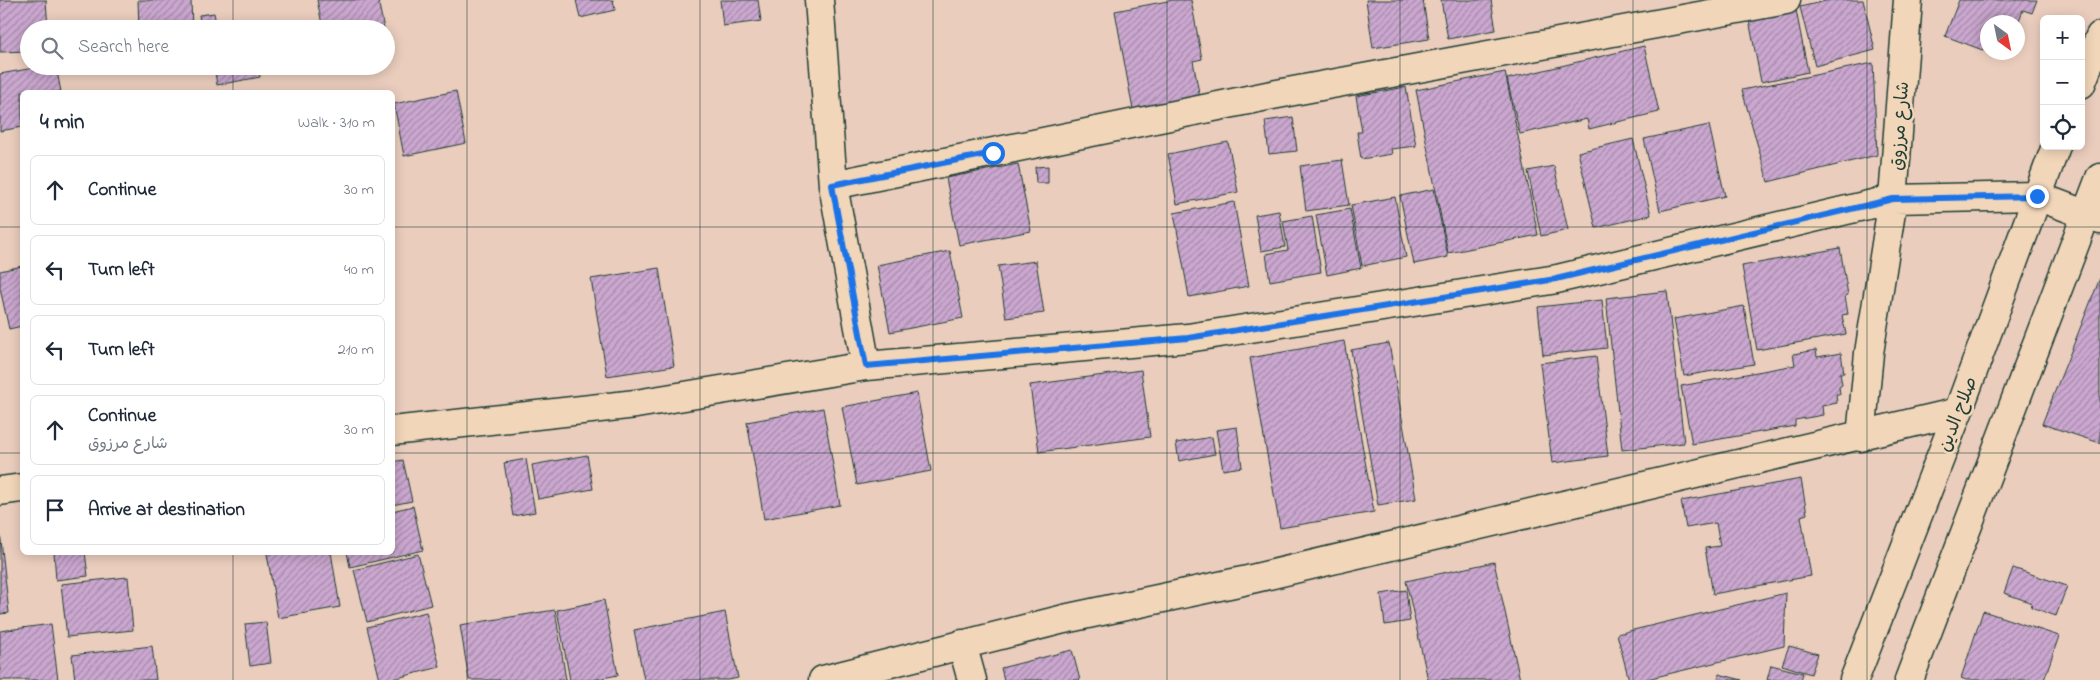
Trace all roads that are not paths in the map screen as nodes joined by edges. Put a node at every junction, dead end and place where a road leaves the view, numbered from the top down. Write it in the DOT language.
graph roads {
  1 [pos="819,0"];
  2 [pos="1786,0"];
  3 [pos="1908,0"];
  4 [pos="2100,36"];
  5 [pos="2085,74"];
  6 [pos="2054,150"];
  7 [pos="2100,178"];
  8 [pos="832,185"];
  9 [pos="2037,196"];
  10 [pos="1893,199"];
  11 [pos="2093,218"];
  12 [pos="866,366"];
  13 [pos="1958,412"];
  14 [pos="395,431"];
  15 [pos="1861,436"];
  16 [pos="20,488"];
  17 [pos="0,491"];
  18 [pos="962,644"];
  19 [pos="823,680"];
  20 [pos="972,680"];
  21 [pos="1854,680"];
  22 [pos="1909,680"];
  1 -- 8 [label="main road"];
  2 -- 8 [label="main road"];
  3 -- 10 [label="main road, شارع مرزوق"];
  4 -- 5 [label="main road"];
  6 -- 9 [label="main road, صلاح الدين"];
  7 -- 11 [label="main road"];
  8 -- 12 [label="main road"];
  9 -- 10 [label="main road"];
  9 -- 11 [label="main road"];
  9 -- 13 [label="main road, صلاح الدين"];
  10 -- 12 [label="main road"];
  10 -- 15 [label="main road, شارع مرزوق"];
  11 -- 22 [label="main road"];
  12 -- 14 [label="main road"];
  13 -- 15 [label="main road"];
  13 -- 21 [label="main road, صلاح الدين"];
  15 -- 18 [label="main road"];
  16 -- 17 [label="main road"];
  18 -- 19 [label="main road"];
  18 -- 20 [label="main road"];
}
